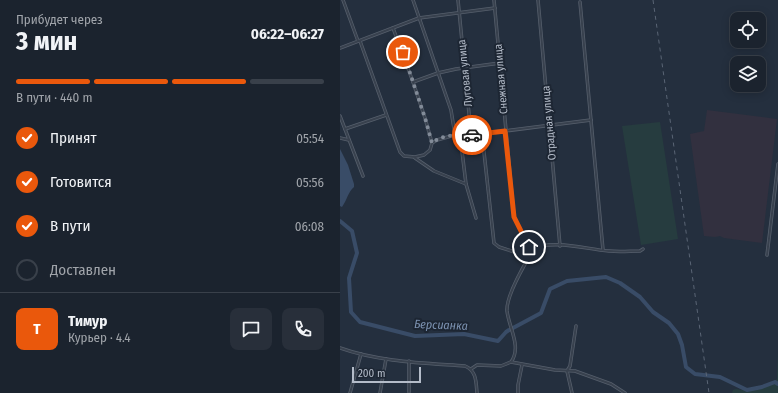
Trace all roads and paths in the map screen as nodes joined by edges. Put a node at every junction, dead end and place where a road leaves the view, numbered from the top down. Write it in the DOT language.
graph roads {
  1 [pos="343,0"];
  2 [pos="413,0"];
  3 [pos="458,0"];
  4 [pos="494,0"];
  5 [pos="538,0"];
  6 [pos="580,2"];
  7 [pos="494,8"];
  8 [pos="460,12"];
  9 [pos="419,18"];
  10 [pos="393,28"];
  11 [pos="359,41"];
  12 [pos="340,48"];
  13 [pos="500,63"];
  14 [pos="465,68"];
  15 [pos="438,73"];
  16 [pos="413,82"];
  17 [pos="386,115"];
  18 [pos="340,116"];
  19 [pos="591,120"];
  20 [pos="550,125"];
  21 [pos="345,130"];
  22 [pos="505,131"];
  23 [pos="482,134"];
  24 [pos="455,135"];
  25 [pos="460,135"];
  26 [pos="472,135"];
  27 [pos="340,138"];
  28 [pos="348,140"];
  29 [pos="432,143"];
  30 [pos="415,158"];
  31 [pos="778,164"];
  32 [pos="363,176"];
  33 [pos="466,184"];
  34 [pos="476,218"];
  35 [pos="560,246"];
  36 [pos="530,249"];
  37 [pos="644,249"];
  38 [pos="603,250"];
  39 [pos="767,255"];
  40 [pos="527,261"];
  41 [pos="576,326"];
  42 [pos="340,348"];
  43 [pos="361,354"];
  44 [pos="386,358"];
  45 [pos="409,361"];
  46 [pos="511,362"];
  47 [pos="522,365"];
  48 [pos="471,369"];
  49 [pos="567,371"];
  50 [pos="409,392"];
  51 [pos="350,393"];
  52 [pos="380,393"];
  53 [pos="477,393"];
  54 [pos="518,393"];
  55 [pos="572,393"];
  56 [pos="625,393"];
  1 -- 11 [label="street"];
  2 -- 9 [label="street"];
  3 -- 8 [label="street, Луговая улица"];
  4 -- 7 [label="street, Снежная улица"];
  5 -- 20 [label="street, Отрадная улица"];
  6 -- 19 [label="street"];
  7 -- 8 [label="street"];
  7 -- 13 [label="street, Снежная улица"];
  8 -- 9 [label="street"];
  8 -- 14 [label="street, Луговая улица"];
  9 -- 10 [label="street"];
  9 -- 15 [label="street"];
  10 -- 11 [label="street"];
  10 -- 16 [label="street"];
  11 -- 12 [label="street"];
  11 -- 17 [label="street"];
  13 -- 14 [label="street"];
  13 -- 22 [label="street, Снежная улица"];
  14 -- 15 [label="street"];
  14 -- 26 [label="street, Луговая улица"];
  15 -- 16 [label="street"];
  15 -- 24 [label="street"];
  16 -- 29 [label="street"];
  17 -- 21 [label="street"];
  17 -- 30 [label="street"];
  18 -- 21 [label="street"];
  19 -- 20 [label="street"];
  19 -- 38 [label="street"];
  20 -- 22 [label="street"];
  20 -- 35 [label="street, Отрадная улица"];
  21 -- 28 [label="street"];
  22 -- 23 [label="street"];
  22 -- 36 [label="street, Снежная улица"];
  23 -- 26 [label="street"];
  23 -- 40 [label="street"];
  24 -- 25 [label="street"];
  24 -- 29 [label="street"];
  25 -- 26 [label="street"];
  25 -- 33 [label="street"];
  27 -- 28 [label="street"];
  28 -- 32 [label="street"];
  29 -- 30 [label="street"];
  30 -- 33 [label="street"];
  31 -- 39 [label="street"];
  33 -- 34 [label="street"];
  35 -- 36 [label="street"];
  35 -- 38 [label="street"];
  36 -- 40 [label="street"];
  37 -- 38 [label="street"];
  40 -- 46 [label="street"];
  41 -- 49 [label="street"];
  42 -- 43 [label="street"];
  43 -- 44 [label="street"];
  43 -- 51 [label="street"];
  44 -- 45 [label="street"];
  44 -- 52 [label="street"];
  45 -- 48 [label="street"];
  45 -- 50 [label="street"];
  46 -- 47 [label="street"];
  46 -- 48 [label="street"];
  47 -- 49 [label="street"];
  47 -- 54 [label="street"];
  48 -- 53 [label="street"];
  49 -- 55 [label="street"];
  49 -- 56 [label="street"];
}
